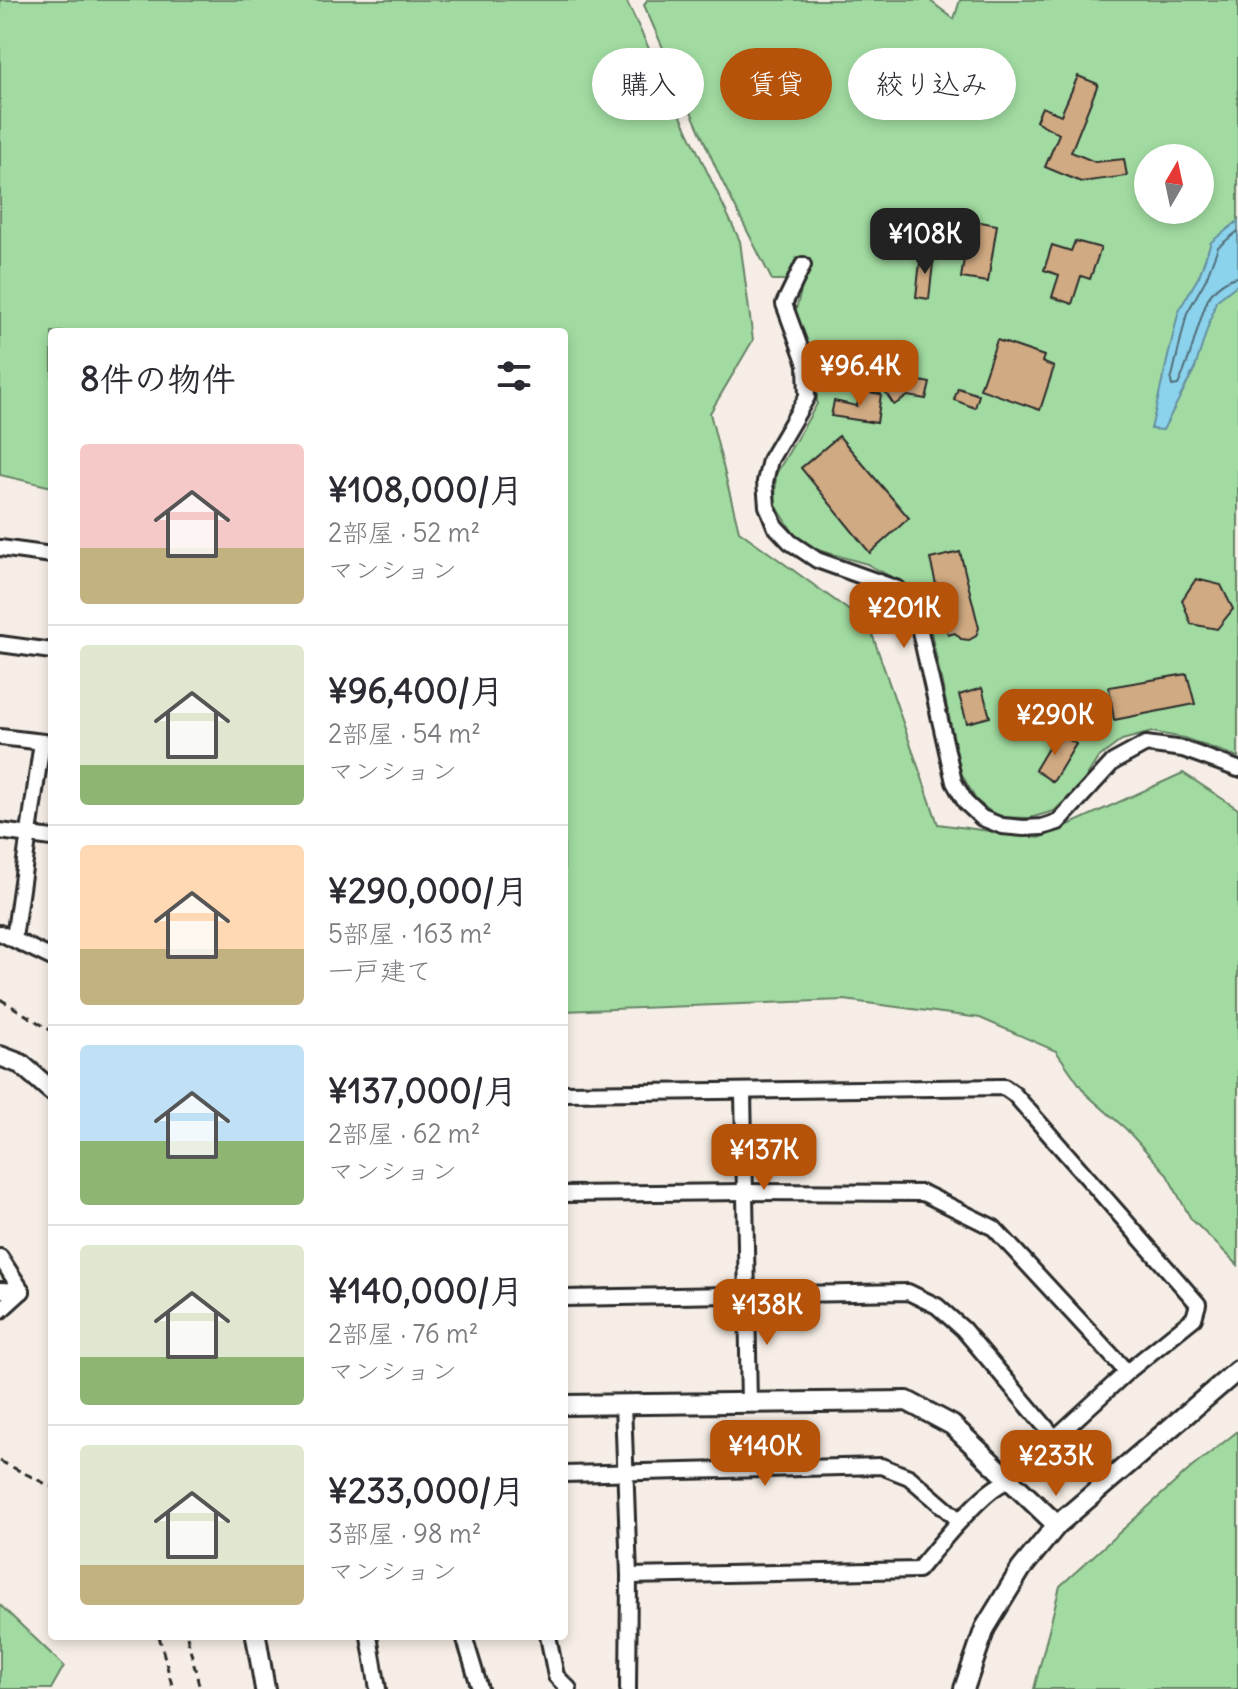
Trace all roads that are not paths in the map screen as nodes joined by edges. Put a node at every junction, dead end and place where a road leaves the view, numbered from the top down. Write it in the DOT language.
graph roads {
  1 [pos="803,265"];
  2 [pos="0,548"];
  3 [pos="48,554"];
  4 [pos="0,644"];
  5 [pos="48,650"];
  6 [pos="0,737"];
  7 [pos="47,743"];
  8 [pos="1238,769"];
  9 [pos="0,831"];
  10 [pos="30,835"];
  11 [pos="48,837"];
  12 [pos="7,935"];
  13 [pos="48,956"];
  14 [pos="0,1056"];
  15 [pos="48,1088"];
  16 [pos="743,1092"];
  17 [pos="568,1093"];
  18 [pos="745,1192"];
  19 [pos="568,1194"];
  20 [pos="0,1257"];
  21 [pos="0,1290"];
  22 [pos="22,1291"];
  23 [pos="746,1294"];
  24 [pos="568,1298"];
  25 [pos="0,1311"];
  26 [pos="1238,1370"];
  27 [pos="1127,1372"];
  28 [pos="749,1402"];
  29 [pos="623,1403"];
  30 [pos="568,1405"];
  31 [pos="625,1472"];
  32 [pos="568,1474"];
  33 [pos="1010,1481"];
  34 [pos="960,1521"];
  35 [pos="1057,1525"];
  36 [pos="629,1576"];
  37 [pos="257,1640"];
  38 [pos="370,1640"];
  39 [pos="465,1640"];
  40 [pos="549,1640"];
  41 [pos="265,1689"];
  42 [pos="378,1689"];
  43 [pos="480,1689"];
  44 [pos="569,1689"];
  45 [pos="628,1689"];
  46 [pos="964,1689"];
  1 -- 8 [label="street"];
  2 -- 3 [label="street"];
  4 -- 5 [label="street"];
  6 -- 7 [label="street"];
  7 -- 10 [label="street"];
  9 -- 10 [label="street"];
  10 -- 11 [label="street"];
  10 -- 12 [label="street"];
  12 -- 13 [label="street"];
  14 -- 15 [label="street"];
  16 -- 17 [label="street"];
  16 -- 18 [label="street"];
  16 -- 27 [label="street"];
  18 -- 19 [label="street"];
  18 -- 23 [label="street"];
  18 -- 27 [label="street"];
  20 -- 22 [label="street"];
  21 -- 22 [label="street"];
  22 -- 25 [label="street"];
  23 -- 24 [label="street"];
  23 -- 27 [label="street"];
  23 -- 28 [label="street"];
  26 -- 35 [label="street"];
  28 -- 29 [label="street"];
  28 -- 33 [label="street"];
  29 -- 30 [label="street"];
  29 -- 31 [label="street"];
  31 -- 32 [label="street"];
  31 -- 34 [label="street"];
  31 -- 36 [label="street"];
  33 -- 34 [label="street"];
  33 -- 35 [label="street"];
  34 -- 36 [label="street"];
  35 -- 46 [label="street"];
  36 -- 45 [label="street"];
  37 -- 41 [label="street"];
  38 -- 42 [label="street"];
  39 -- 43 [label="street"];
  40 -- 44 [label="street"];
}
